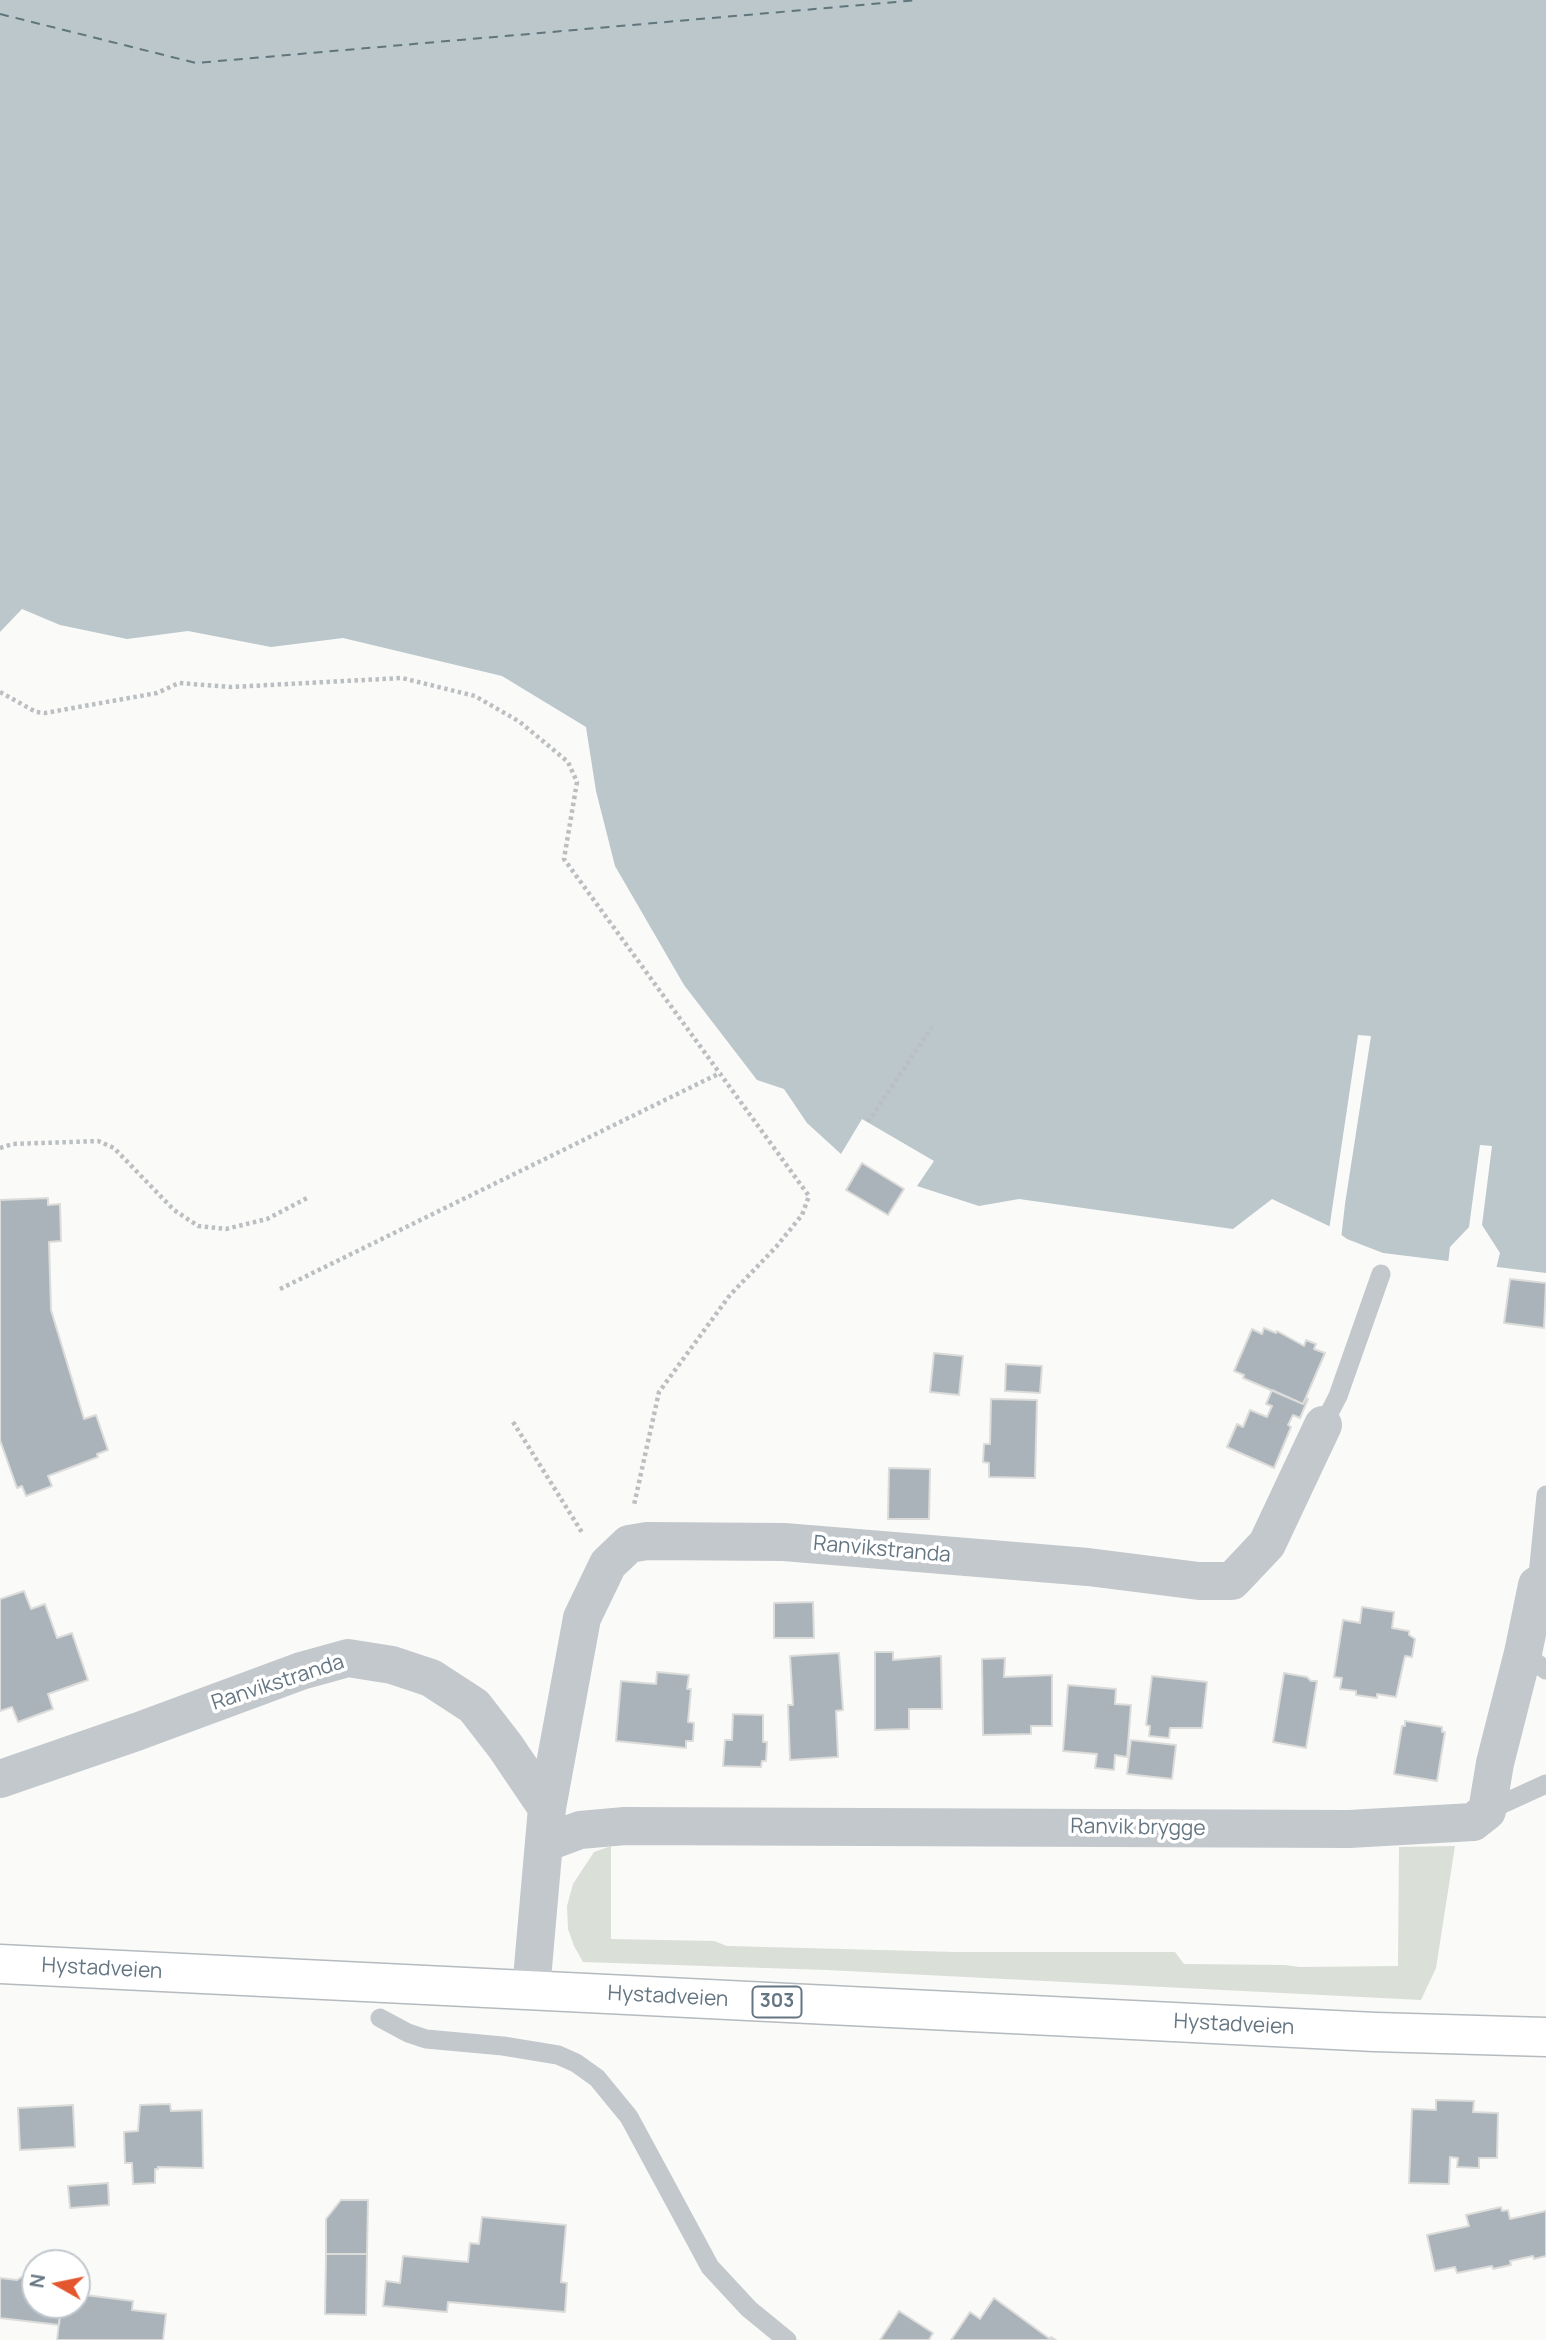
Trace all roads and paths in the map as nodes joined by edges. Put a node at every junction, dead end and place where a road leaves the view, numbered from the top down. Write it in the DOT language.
graph roads {
  1 [pos="0,692"];
  2 [pos="932,1027"];
  3 [pos="720,1073"];
  4 [pos="868,1122"];
  5 [pos="0,1147"];
  6 [pos="309,1198"];
  7 [pos="1381,1274"];
  8 [pos="280,1289"];
  9 [pos="513,1422"];
  10 [pos="1323,1425"];
  11 [pos="1546,1495"];
  12 [pos="579,1530"];
  13 [pos="629,1544"];
  14 [pos="1542,1582"];
  15 [pos="1535,1662"];
  16 [pos="0,1779"];
  17 [pos="1546,1784"];
  18 [pos="1487,1811"];
  19 [pos="546,1826"];
  20 [pos="0,1964"];
  21 [pos="531,1990"];
  22 [pos="380,2018"];
  23 [pos="1546,2037"];
  24 [pos="787,2340"];
  1 -- 3 [label="path"];
  2 -- 4 [label="path"];
  3 -- 8 [label="path"];
  3 -- 13 [label="path"];
  5 -- 6 [label="path"];
  7 -- 10 [label="lane"];
  9 -- 12 [label="path"];
  10 -- 13 [label="street, Ranvikstranda"];
  11 -- 14 [label="lane"];
  13 -- 19 [label="street"];
  14 -- 15 [label="street"];
  15 -- 18 [label="street"];
  16 -- 19 [label="street, Ranvikstranda"];
  17 -- 18 [label="lane"];
  18 -- 19 [label="street, Ranvik brygge"];
  19 -- 21 [label="street"];
  20 -- 21 [label="main road, Hystadveien / 303"];
  21 -- 23 [label="main road, Hystadveien / 303"];
  22 -- 24 [label="lane"];
}
